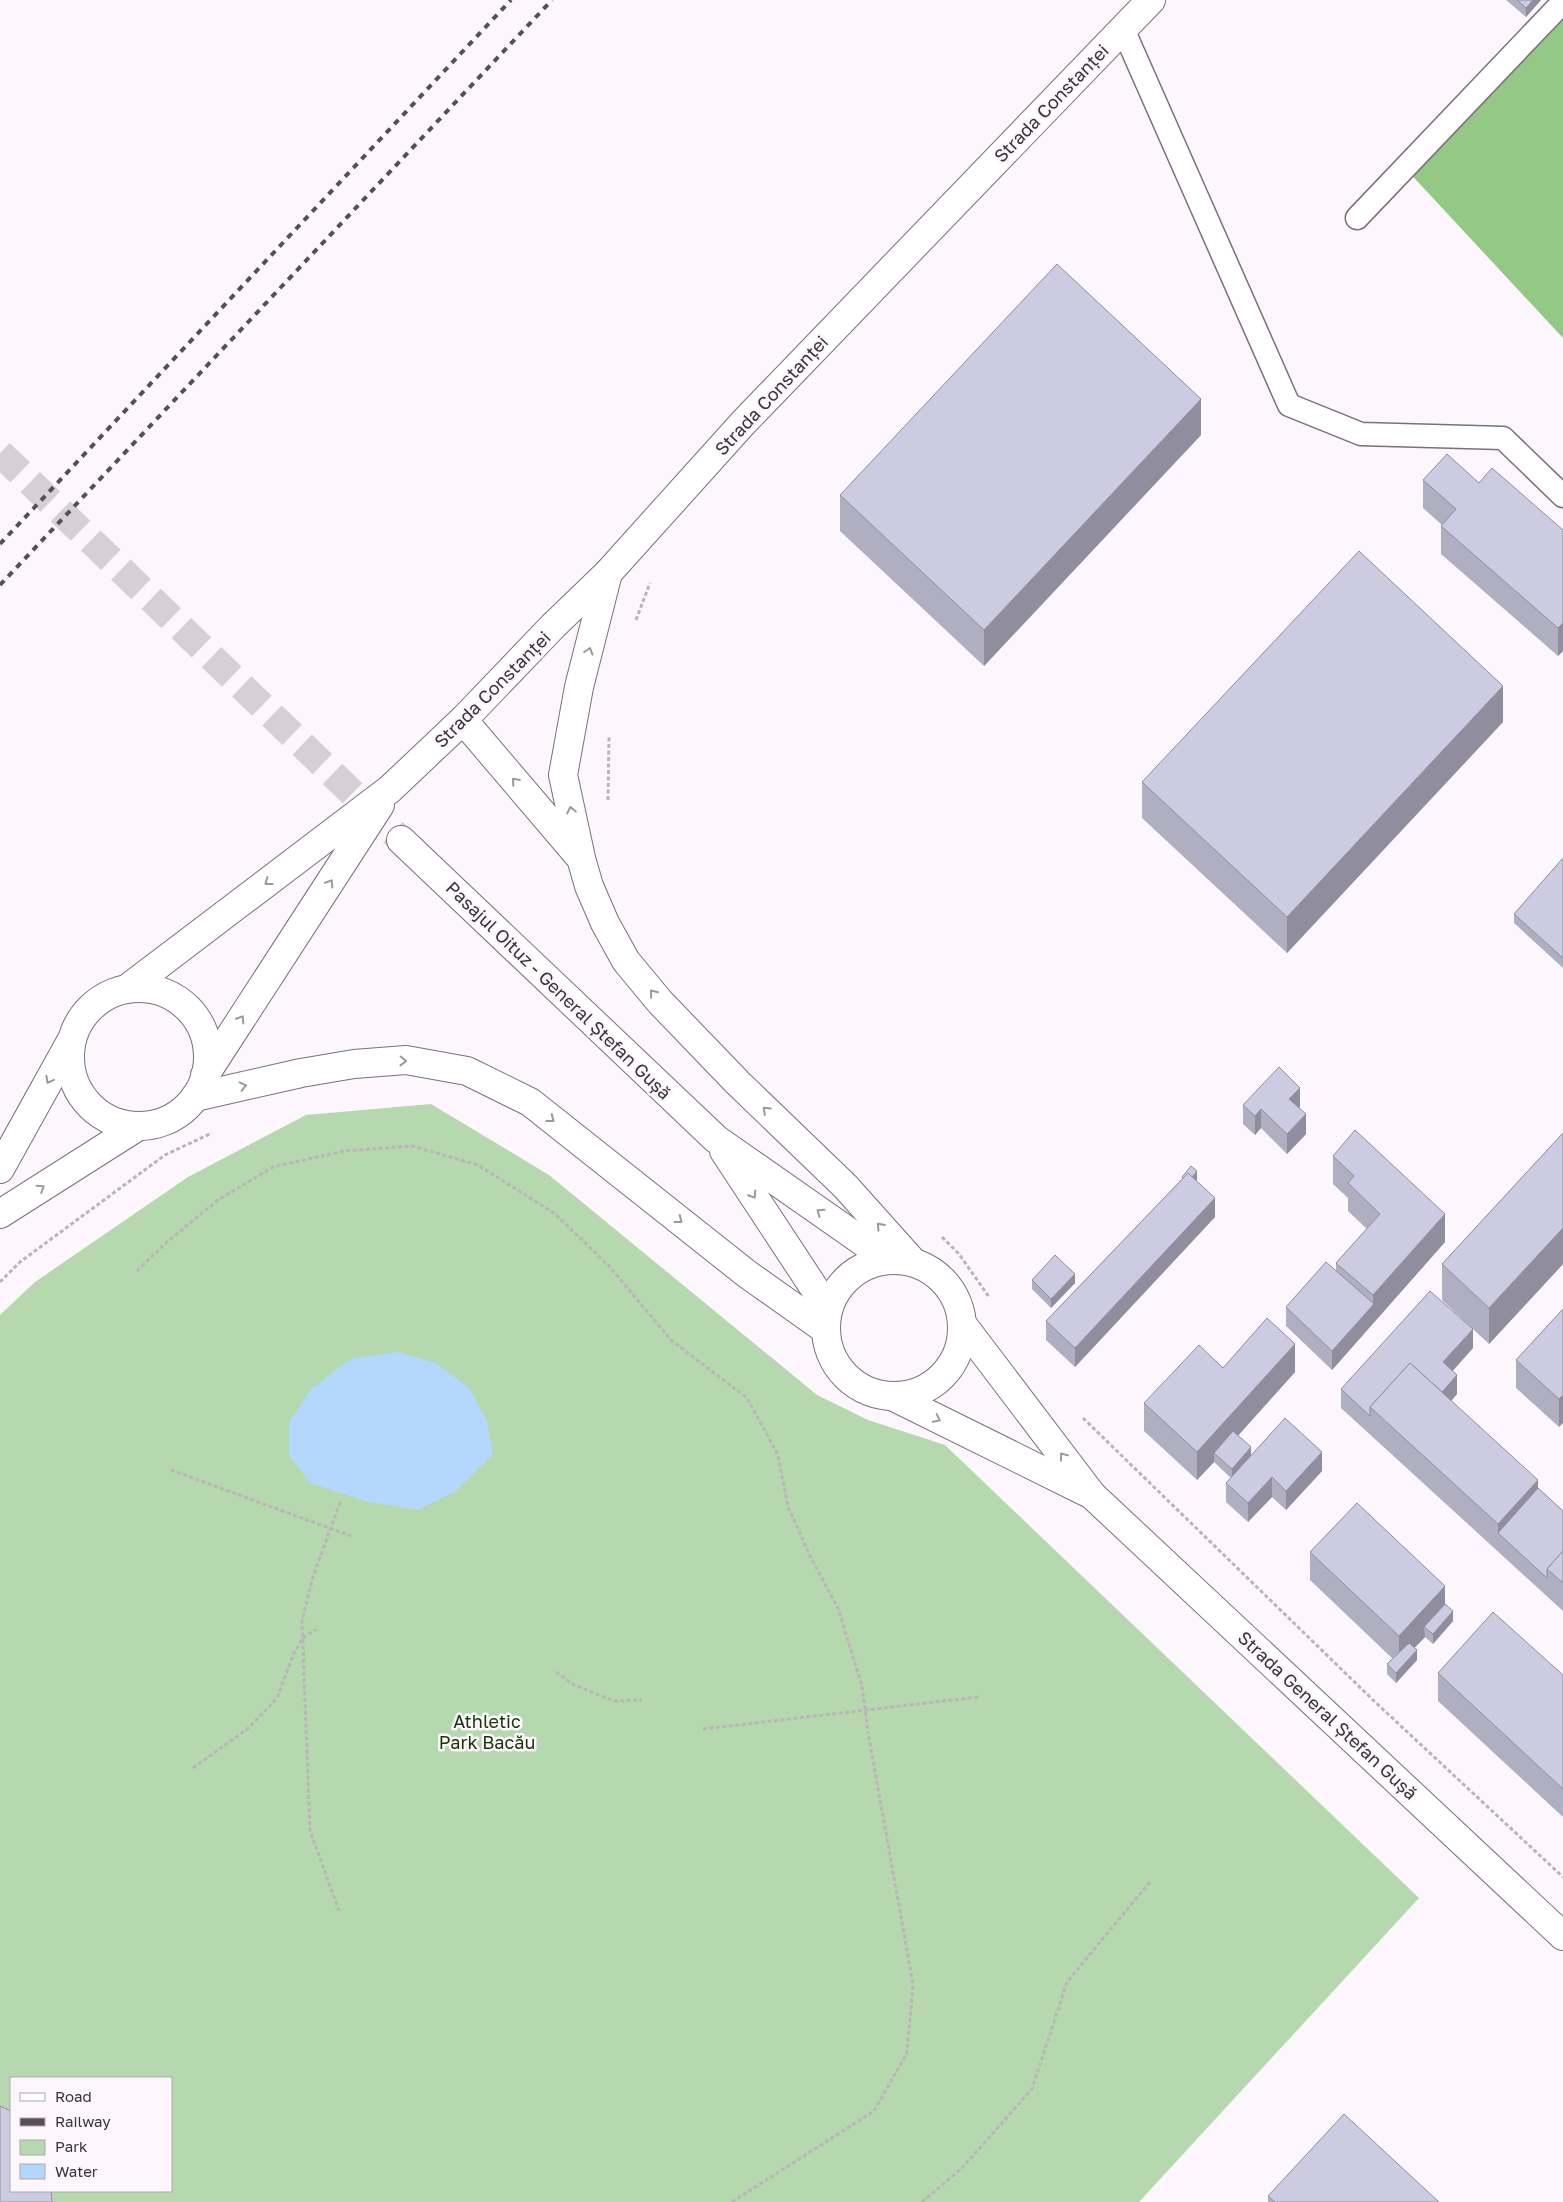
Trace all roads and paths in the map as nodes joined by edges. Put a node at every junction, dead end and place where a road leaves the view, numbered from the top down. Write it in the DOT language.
graph roads {
  1 [pos="1151,0"];
  2 [pos="1563,2"];
  3 [pos="1123,29"];
  4 [pos="1357,218"];
  5 [pos="1563,496"];
  6 [pos="608,573"];
  7 [pos="657,576"];
  8 [pos="632,629"];
  9 [pos="463,720"];
  10 [pos="610,734"];
  11 [pos="390,789"];
  12 [pos="608,802"];
  13 [pos="401,840"];
  14 [pos="581,858"];
  15 [pos="128,988"];
  16 [pos="72,1037"];
  17 [pos="200,1086"];
  18 [pos="137,1127"];
  19 [pos="216,1131"];
  20 [pos="716,1139"];
  21 [pos="0,1169"];
  22 [pos="0,1214"];
  23 [pos="938,1233"];
  24 [pos="901,1261"];
  25 [pos="137,1271"];
  26 [pos="0,1282"];
  27 [pos="992,1301"];
  28 [pos="827,1319"];
  29 [pos="963,1325"];
  30 [pos="894,1397"];
  31 [pos="1079,1415"];
  32 [pos="171,1470"];
  33 [pos="1092,1495"];
  34 [pos="341,1500"];
  35 [pos="330,1528"];
  36 [pos="351,1536"];
  37 [pos="316,1629"];
  38 [pos="304,1638"];
  39 [pos="556,1672"];
  40 [pos="979,1697"];
  41 [pos="642,1700"];
  42 [pos="703,1729"];
  43 [pos="193,1768"];
  44 [pos="1563,1877"];
  45 [pos="1150,1882"];
  46 [pos="339,1911"];
  47 [pos="1563,1936"];
  48 [pos="732,2202"];
  49 [pos="922,2202"];
  1 -- 3 [label="street, Strada Constanței"];
  2 -- 4 [label="lane"];
  3 -- 5 [label="lane"];
  3 -- 6 [label="street, Strada Constanței"];
  6 -- 9 [label="street, Strada Constanței"];
  14 -- 6 [label="street, one-way"];
  7 -- 8 [label="path"];
  9 -- 11 [label="street, Strada Constanței"];
  14 -- 9 [label="street, one-way"];
  10 -- 12 [label="path"];
  11 -- 15 [label="street, Strada Constanței, one-way"];
  17 -- 11 [label="street, Strada Constanței, one-way"];
  13 -- 20 [label="street, Pasajul Oituz - General Ștefan Gușă"];
  24 -- 14 [label="street, one-way"];
  15 -- 16 [label="street"];
  15 -- 17 [label="street"];
  16 -- 18 [label="street"];
  16 -- 21 [label="street, one-way"];
  17 -- 18 [label="street"];
  17 -- 28 [label="street, one-way"];
  22 -- 18 [label="street, one-way"];
  19 -- 26 [label="path"];
  24 -- 20 [label="street, Pasajul Oituz - General Ștefan Gușă, one-way"];
  20 -- 28 [label="street, Pasajul Oituz - General Ștefan Gușă, one-way"];
  23 -- 27 [label="path"];
  24 -- 28 [label="street"];
  24 -- 29 [label="street"];
  25 -- 48 [label="path, bridge"];
  28 -- 30 [label="street"];
  29 -- 30 [label="street"];
  33 -- 29 [label="street, Strada General Ștefan Gușă, one-way"];
  30 -- 33 [label="street, Strada General Ștefan Gușă, one-way"];
  31 -- 44 [label="path"];
  32 -- 35 [label="path"];
  33 -- 47 [label="street, Strada General Ștefan Gușă"];
  34 -- 35 [label="path"];
  35 -- 36 [label="path"];
  35 -- 38 [label="path"];
  37 -- 38 [label="path"];
  38 -- 43 [label="path"];
  38 -- 46 [label="path"];
  39 -- 41 [label="path"];
  40 -- 42 [label="path"];
  45 -- 49 [label="path"];
}
